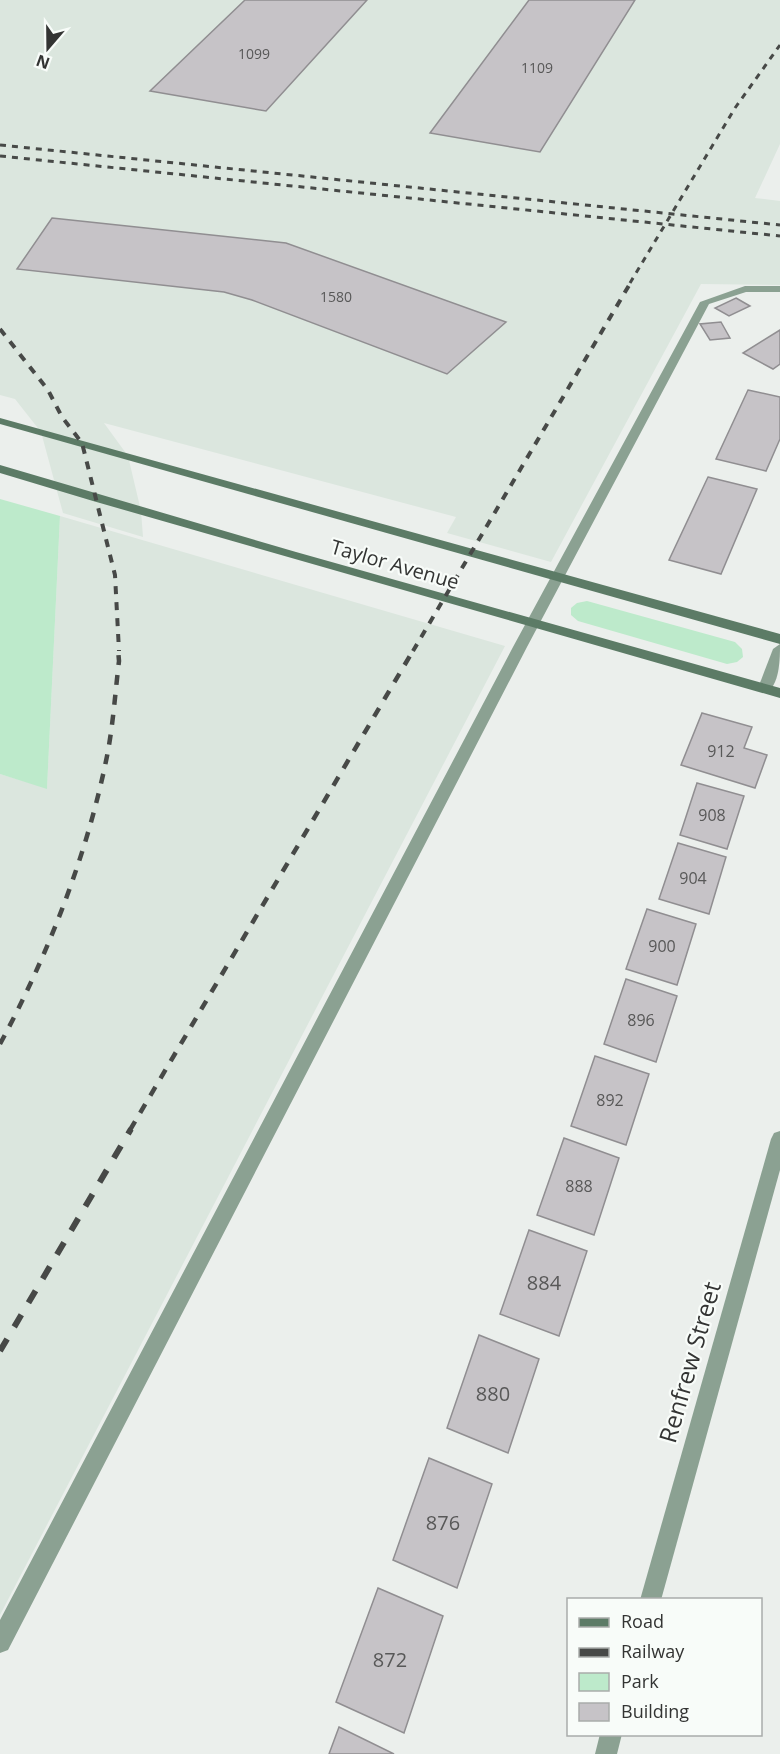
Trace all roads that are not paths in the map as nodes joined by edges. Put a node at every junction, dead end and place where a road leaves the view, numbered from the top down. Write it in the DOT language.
graph roads {
  1 [pos="780,288"];
  2 [pos="0,421"];
  3 [pos="0,470"];
  4 [pos="559,577"];
  5 [pos="534,621"];
  6 [pos="780,639"];
  7 [pos="780,649"];
  8 [pos="765,688"];
  9 [pos="780,693"];
  10 [pos="780,1139"];
  11 [pos="650,1598"];
  12 [pos="0,1642"];
  13 [pos="610,1736"];
  14 [pos="606,1754"];
  1 -- 4 [label="street"];
  2 -- 4 [label="main road, Taylor Avenue"];
  3 -- 5 [label="main road, Taylor Avenue"];
  4 -- 5 [label="street"];
  4 -- 6 [label="main road, Taylor Avenue"];
  5 -- 8 [label="main road, Taylor Avenue"];
  5 -- 12 [label="street"];
  7 -- 8 [label="street"];
  8 -- 9 [label="main road, Taylor Avenue"];
  10 -- 11 [label="street, Renfrew Street"];
  13 -- 14 [label="street"];
}
